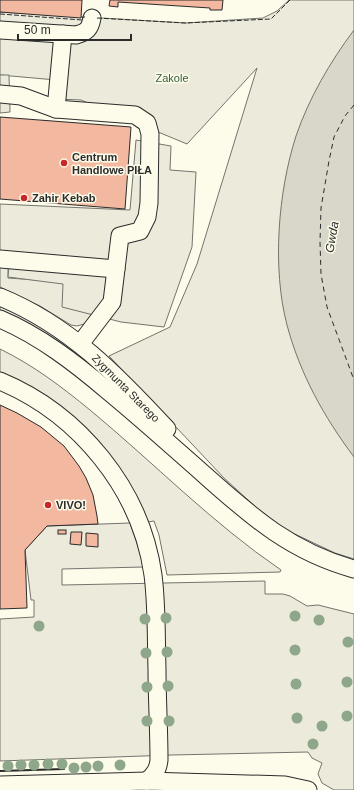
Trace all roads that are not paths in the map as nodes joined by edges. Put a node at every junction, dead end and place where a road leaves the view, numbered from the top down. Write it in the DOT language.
graph roads {
  1 [pos="91,21"];
  2 [pos="0,30"];
  3 [pos="63,34"];
  4 [pos="0,94"];
  5 [pos="56,109"];
  6 [pos="0,259"];
  7 [pos="116,269"];
  8 [pos="0,297"];
  9 [pos="0,320"];
  10 [pos="80,344"];
  11 [pos="0,381"];
  12 [pos="234,501"];
  13 [pos="354,569"];
  14 [pos="147,781"];
  15 [pos="0,785"];
  16 [pos="308,790"];
  1 -- 3 [label="street"];
  2 -- 3 [label="street"];
  3 -- 5 [label="street"];
  4 -- 5 [label="street"];
  5 -- 7 [label="street"];
  6 -- 7 [label="street"];
  7 -- 10 [label="street"];
  8 -- 10 [label="street, Zygmunta Starego"];
  9 -- 12 [label="street, Zygmunta Starego"];
  10 -- 12 [label="street, Zygmunta Starego"];
  11 -- 14 [label="street"];
  12 -- 13 [label="street, Zygmunta Starego"];
  14 -- 15 [label="street"];
  14 -- 16 [label="street"];
}
